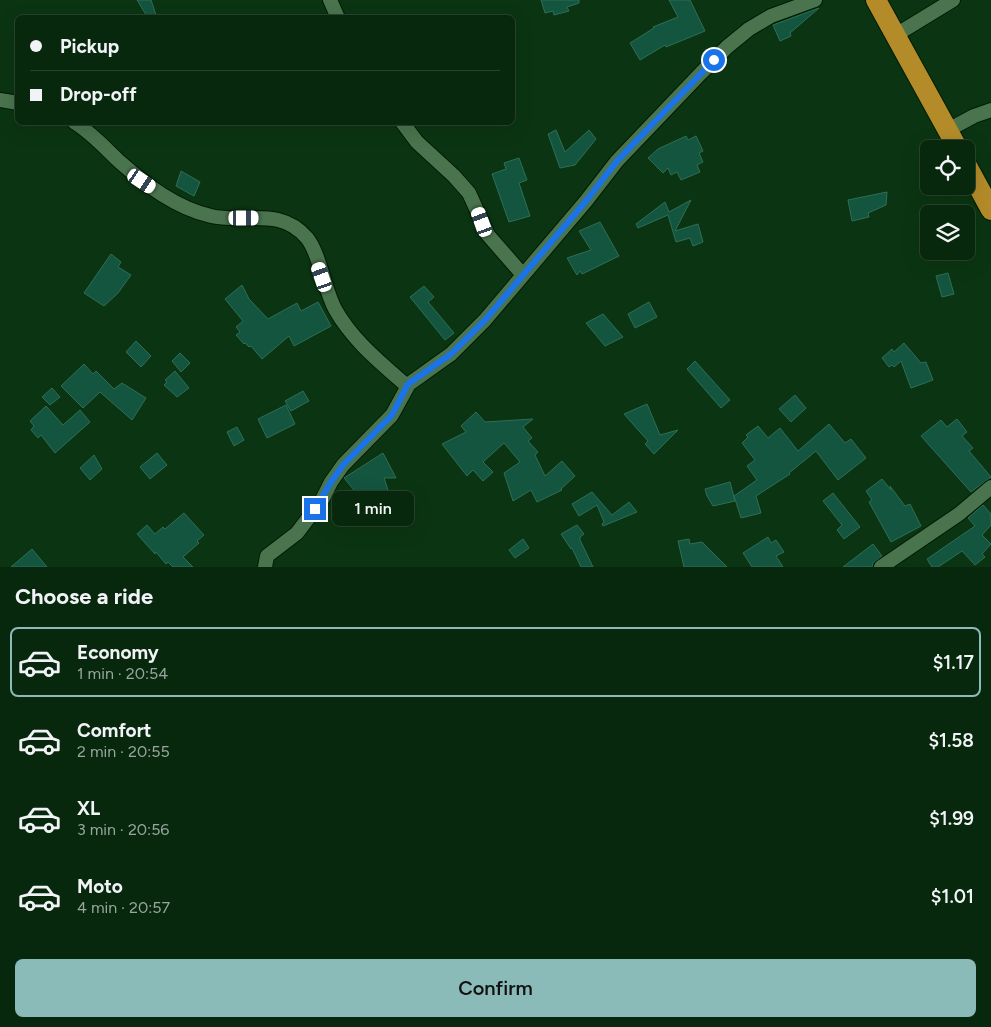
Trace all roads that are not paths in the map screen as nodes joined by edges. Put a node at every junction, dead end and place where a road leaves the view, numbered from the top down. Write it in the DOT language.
graph roads {
  1 [pos="330,0"];
  2 [pos="815,0"];
  3 [pos="876,0"];
  4 [pos="953,0"];
  5 [pos="337,15"];
  6 [pos="894,36"];
  7 [pos="0,100"];
  8 [pos="15,102"];
  9 [pos="991,110"];
  10 [pos="78,125"];
  11 [pos="404,125"];
  12 [pos="948,130"];
  13 [pos="953,140"];
  14 [pos="975,181"];
  15 [pos="991,210"];
  16 [pos="523,275"];
  17 [pos="407,386"];
  18 [pos="991,486"];
  19 [pos="265,567"];
  20 [pos="881,567"];
  1 -- 5 [label="street"];
  2 -- 16 [label="street"];
  3 -- 6 [label="highway"];
  4 -- 6 [label="street"];
  6 -- 12 [label="highway"];
  7 -- 8 [label="street"];
  9 -- 12 [label="street"];
  10 -- 17 [label="street"];
  11 -- 16 [label="street"];
  12 -- 13 [label="highway"];
  14 -- 15 [label="highway"];
  16 -- 17 [label="street"];
  17 -- 19 [label="street"];
  18 -- 20 [label="street"];
}
